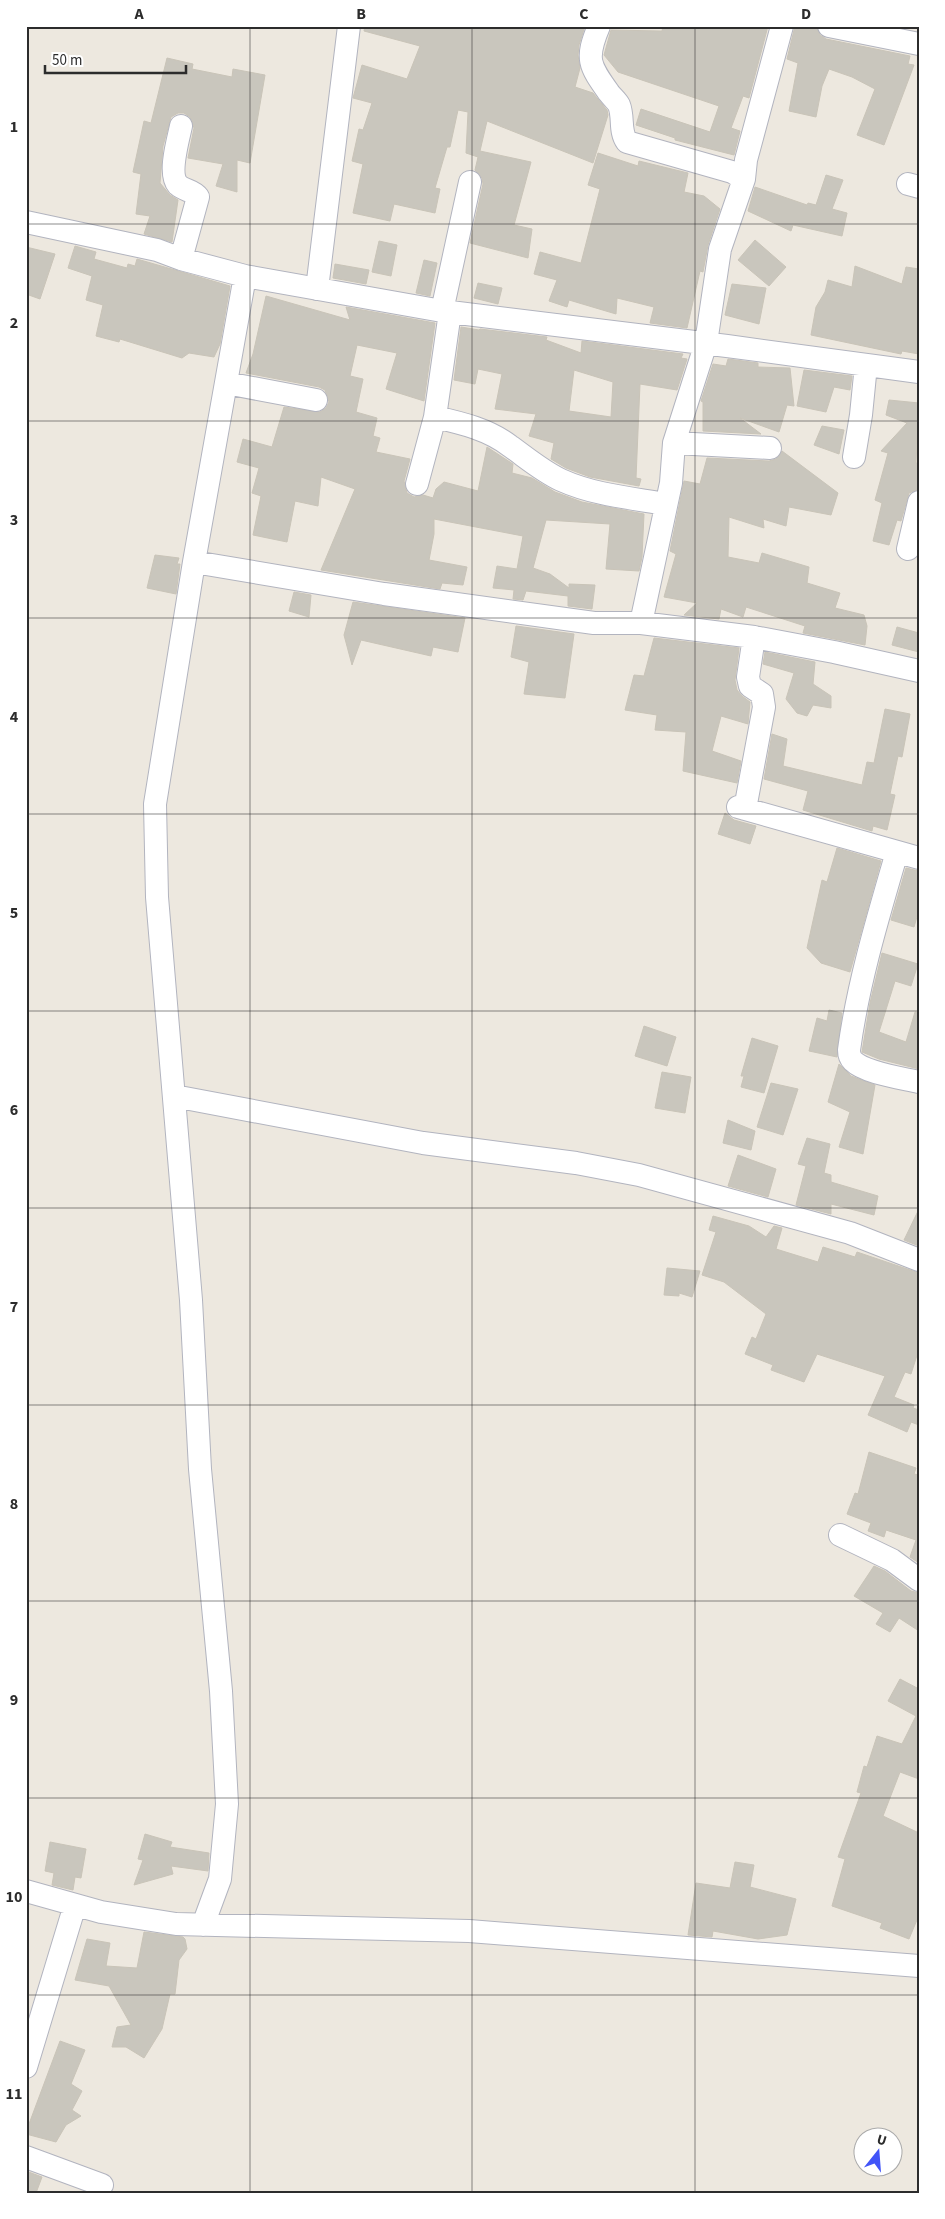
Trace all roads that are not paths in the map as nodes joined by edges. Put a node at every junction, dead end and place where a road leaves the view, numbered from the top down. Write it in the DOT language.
graph roads {
  1 [pos="349,26"];
  2 [pos="599,26"];
  3 [pos="782,26"];
  4 [pos="829,26"];
  5 [pos="919,44"];
  6 [pos="181,126"];
  7 [pos="744,179"];
  8 [pos="470,182"];
  9 [pos="26,222"];
  10 [pos="186,260"];
  11 [pos="236,274"];
  12 [pos="317,288"];
  13 [pos="446,312"];
  14 [pos="706,343"];
  15 [pos="866,364"];
  16 [pos="919,372"];
  17 [pos="226,383"];
  18 [pos="316,400"];
  19 [pos="435,417"];
  20 [pos="674,443"];
  21 [pos="770,448"];
  22 [pos="854,457"];
  23 [pos="417,484"];
  24 [pos="919,502"];
  25 [pos="666,504"];
  26 [pos="908,549"];
  27 [pos="194,562"];
  28 [pos="641,623"];
  29 [pos="754,637"];
  30 [pos="919,671"];
  31 [pos="897,852"];
  32 [pos="919,858"];
  33 [pos="919,1082"];
  34 [pos="174,1096"];
  35 [pos="919,1260"];
  36 [pos="840,1535"];
  37 [pos="919,1580"];
  38 [pos="26,1891"];
  39 [pos="75,1905"];
  40 [pos="201,1925"];
  41 [pos="919,1966"];
  42 [pos="26,2067"];
  43 [pos="26,2157"];
  44 [pos="102,2184"];
  1 -- 12 [label="street"];
  2 -- 7 [label="street"];
  3 -- 7 [label="street"];
  4 -- 5 [label="street"];
  6 -- 10 [label="street"];
  7 -- 14 [label="street"];
  8 -- 13 [label="street"];
  9 -- 10 [label="street"];
  10 -- 11 [label="street"];
  11 -- 12 [label="street"];
  11 -- 17 [label="street"];
  12 -- 13 [label="street"];
  13 -- 14 [label="street"];
  13 -- 19 [label="street"];
  14 -- 15 [label="street"];
  14 -- 20 [label="street"];
  15 -- 16 [label="street"];
  15 -- 22 [label="street"];
  17 -- 18 [label="street"];
  17 -- 27 [label="street"];
  19 -- 23 [label="street"];
  19 -- 25 [label="street"];
  20 -- 21 [label="street"];
  20 -- 25 [label="street"];
  24 -- 26 [label="street"];
  25 -- 28 [label="street"];
  27 -- 28 [label="street"];
  27 -- 34 [label="street"];
  28 -- 29 [label="street"];
  29 -- 30 [label="street"];
  29 -- 31 [label="street"];
  31 -- 32 [label="street"];
  31 -- 33 [label="street"];
  34 -- 35 [label="street"];
  34 -- 40 [label="street"];
  36 -- 37 [label="street"];
  38 -- 39 [label="street"];
  39 -- 40 [label="street"];
  39 -- 42 [label="street"];
  40 -- 41 [label="street"];
  43 -- 44 [label="street"];
}
